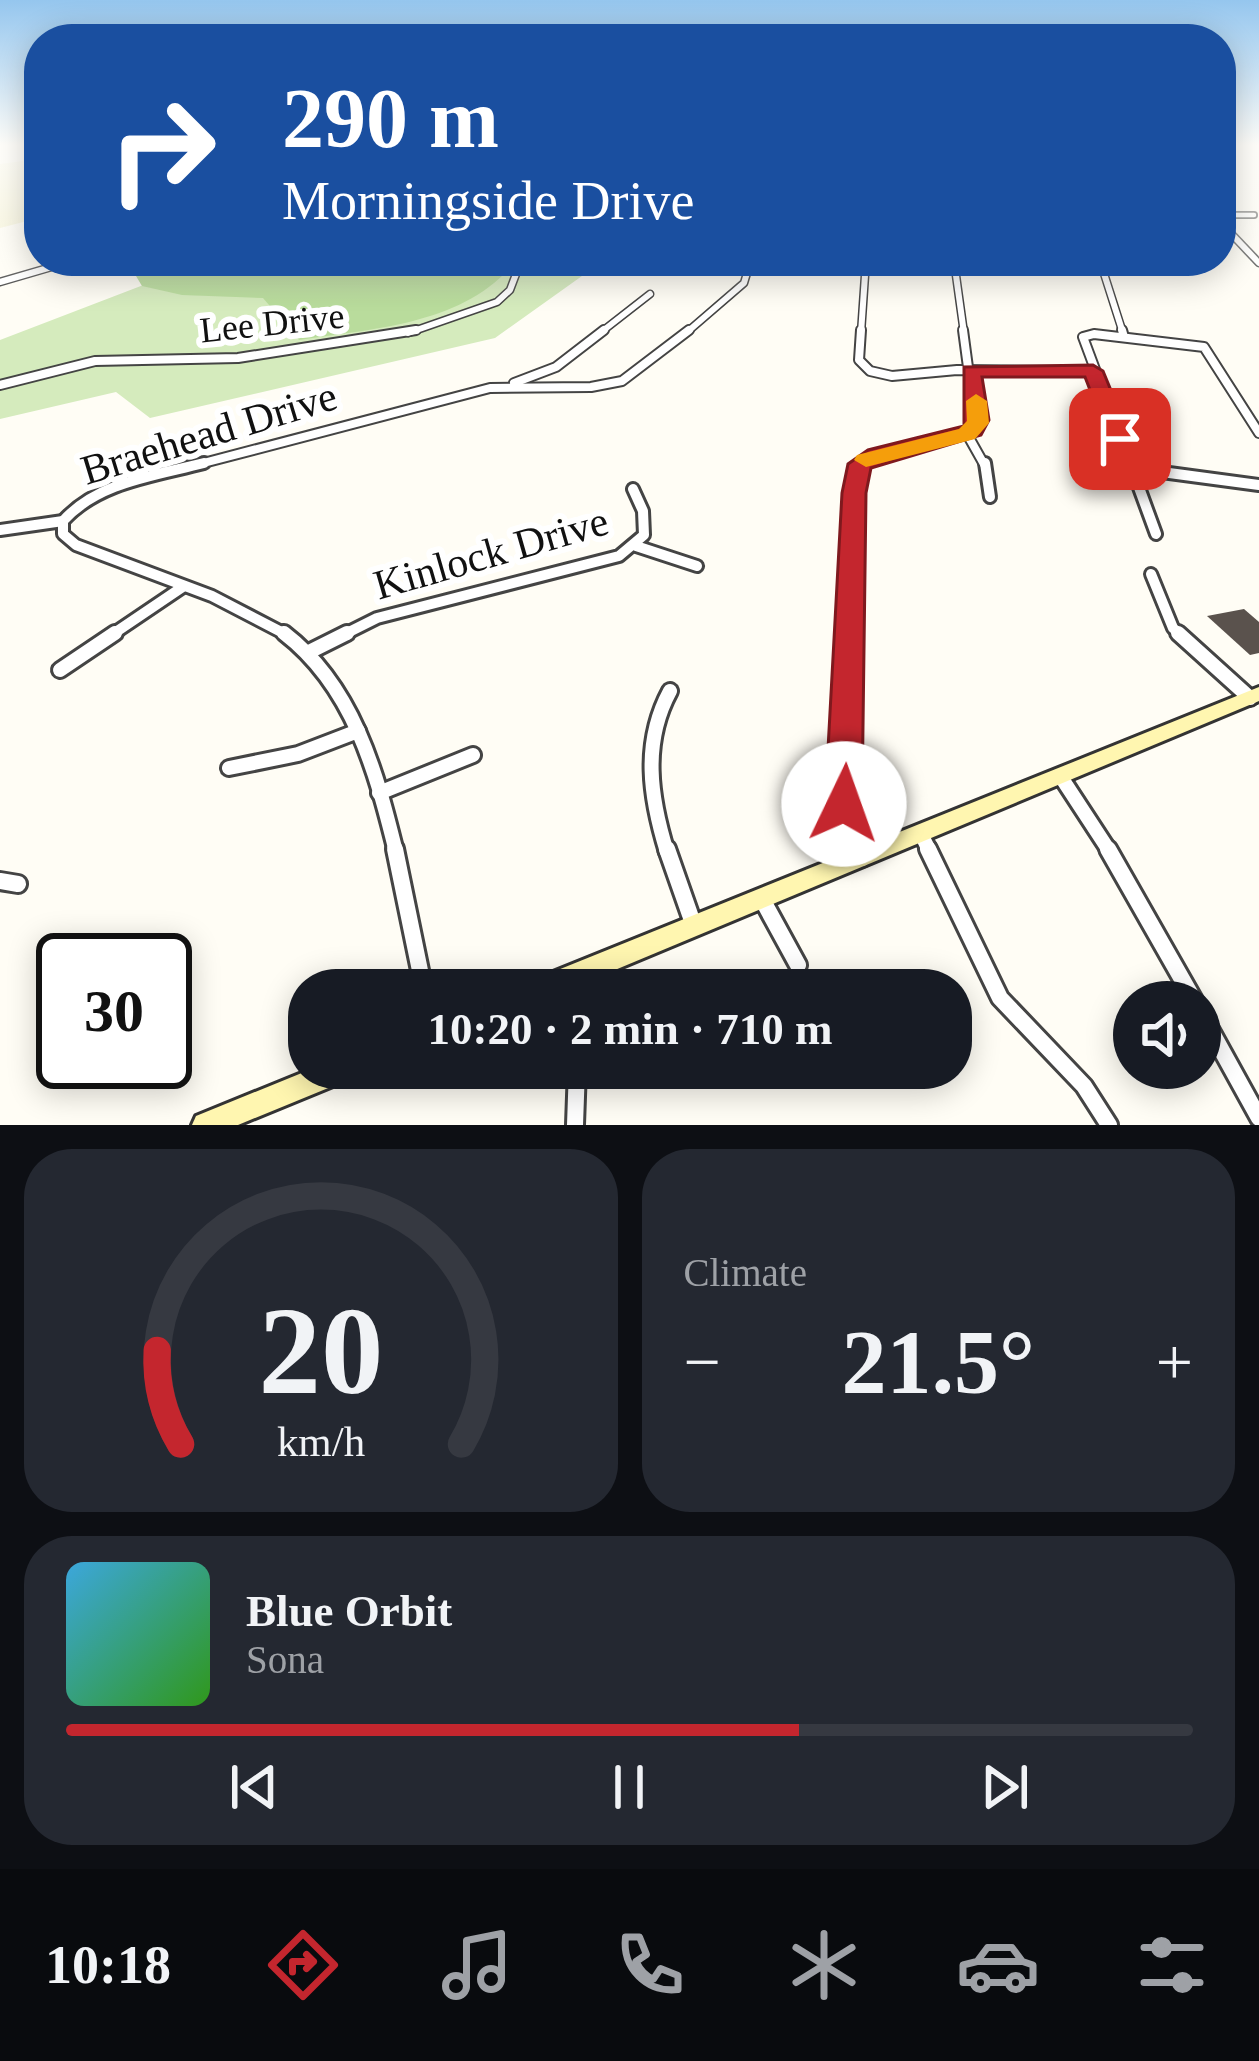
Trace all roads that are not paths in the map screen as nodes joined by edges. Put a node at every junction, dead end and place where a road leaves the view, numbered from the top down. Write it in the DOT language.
graph roads {
  1 [pos="1257,216"];
  2 [pos="1236,218"];
  3 [pos="1236,233"];
  4 [pos="1259,263"];
  5 [pos="515,276"];
  6 [pos="746,276"];
  7 [pos="865,276"];
  8 [pos="956,276"];
  9 [pos="1105,276"];
  10 [pos="650,294"];
  11 [pos="1124,337"];
  12 [pos="971,371"];
  13 [pos="1093,371"];
  14 [pos="0,385"];
  15 [pos="510,386"];
  16 [pos="1259,433"];
  17 [pos="967,434"];
  18 [pos="1132,468"];
  19 [pos="1259,485"];
  20 [pos="632,489"];
  21 [pos="990,496"];
  22 [pos="63,521"];
  23 [pos="0,530"];
  24 [pos="1156,534"];
  25 [pos="636,546"];
  26 [pos="698,566"];
  27 [pos="1151,574"];
  28 [pos="184,586"];
  29 [pos="310,652"];
  30 [pos="60,670"];
  31 [pos="670,692"];
  32 [pos="1255,696"];
  33 [pos="358,730"];
  34 [pos="473,755"];
  35 [pos="229,768"];
  36 [pos="1061,776"];
  37 [pos="379,793"];
  38 [pos="921,834"];
  39 [pos="862,858"];
  40 [pos="0,881"];
  41 [pos="18,884"];
  42 [pos="762,898"];
  43 [pos="694,926"];
  44 [pos="799,965"];
  45 [pos="419,969"];
  46 [pos="599,969"];
  47 [pos="1183,981"];
  48 [pos="1221,1049"];
  49 [pos="294,1089"];
  50 [pos="576,1089"];
  51 [pos="1259,1118"];
  52 [pos="205,1125"];
  53 [pos="575,1125"];
  54 [pos="1109,1125"];
  1 -- 2 [label="street"];
  3 -- 4 [label="street"];
  5 -- 14 [label="street, Lee Drive"];
  6 -- 15 [label="street, Braehead Drive"];
  7 -- 12 [label="street"];
  8 -- 12 [label="street"];
  9 -- 11 [label="street"];
  10 -- 15 [label="street"];
  11 -- 13 [label="street"];
  11 -- 16 [label="street"];
  12 -- 13 [label="street"];
  12 -- 17 [label="street"];
  13 -- 18 [label="street"];
  15 -- 22 [label="street, Braehead Drive"];
  17 -- 21 [label="street"];
  17 -- 39 [label="street"];
  18 -- 19 [label="street"];
  18 -- 24 [label="street"];
  20 -- 25 [label="street, Kinlock Drive"];
  22 -- 23 [label="street"];
  22 -- 28 [label="street, Braehead Drive"];
  25 -- 26 [label="street"];
  25 -- 29 [label="street, Kinlock Drive"];
  27 -- 32 [label="street"];
  28 -- 29 [label="street, Braehead Drive"];
  28 -- 30 [label="street"];
  29 -- 33 [label="street, Braehead Drive"];
  31 -- 43 [label="street"];
  32 -- 36 [label="main road"];
  33 -- 35 [label="street"];
  33 -- 37 [label="street, Braehead Drive"];
  34 -- 37 [label="street"];
  36 -- 38 [label="main road"];
  36 -- 47 [label="street"];
  37 -- 45 [label="street, Braehead Drive"];
  38 -- 39 [label="main road"];
  38 -- 54 [label="street"];
  39 -- 42 [label="main road"];
  40 -- 41 [label="street"];
  42 -- 43 [label="main road"];
  42 -- 44 [label="street"];
  43 -- 46 [label="main road"];
  48 -- 51 [label="street"];
  49 -- 52 [label="main road"];
  50 -- 53 [label="street"];
}
